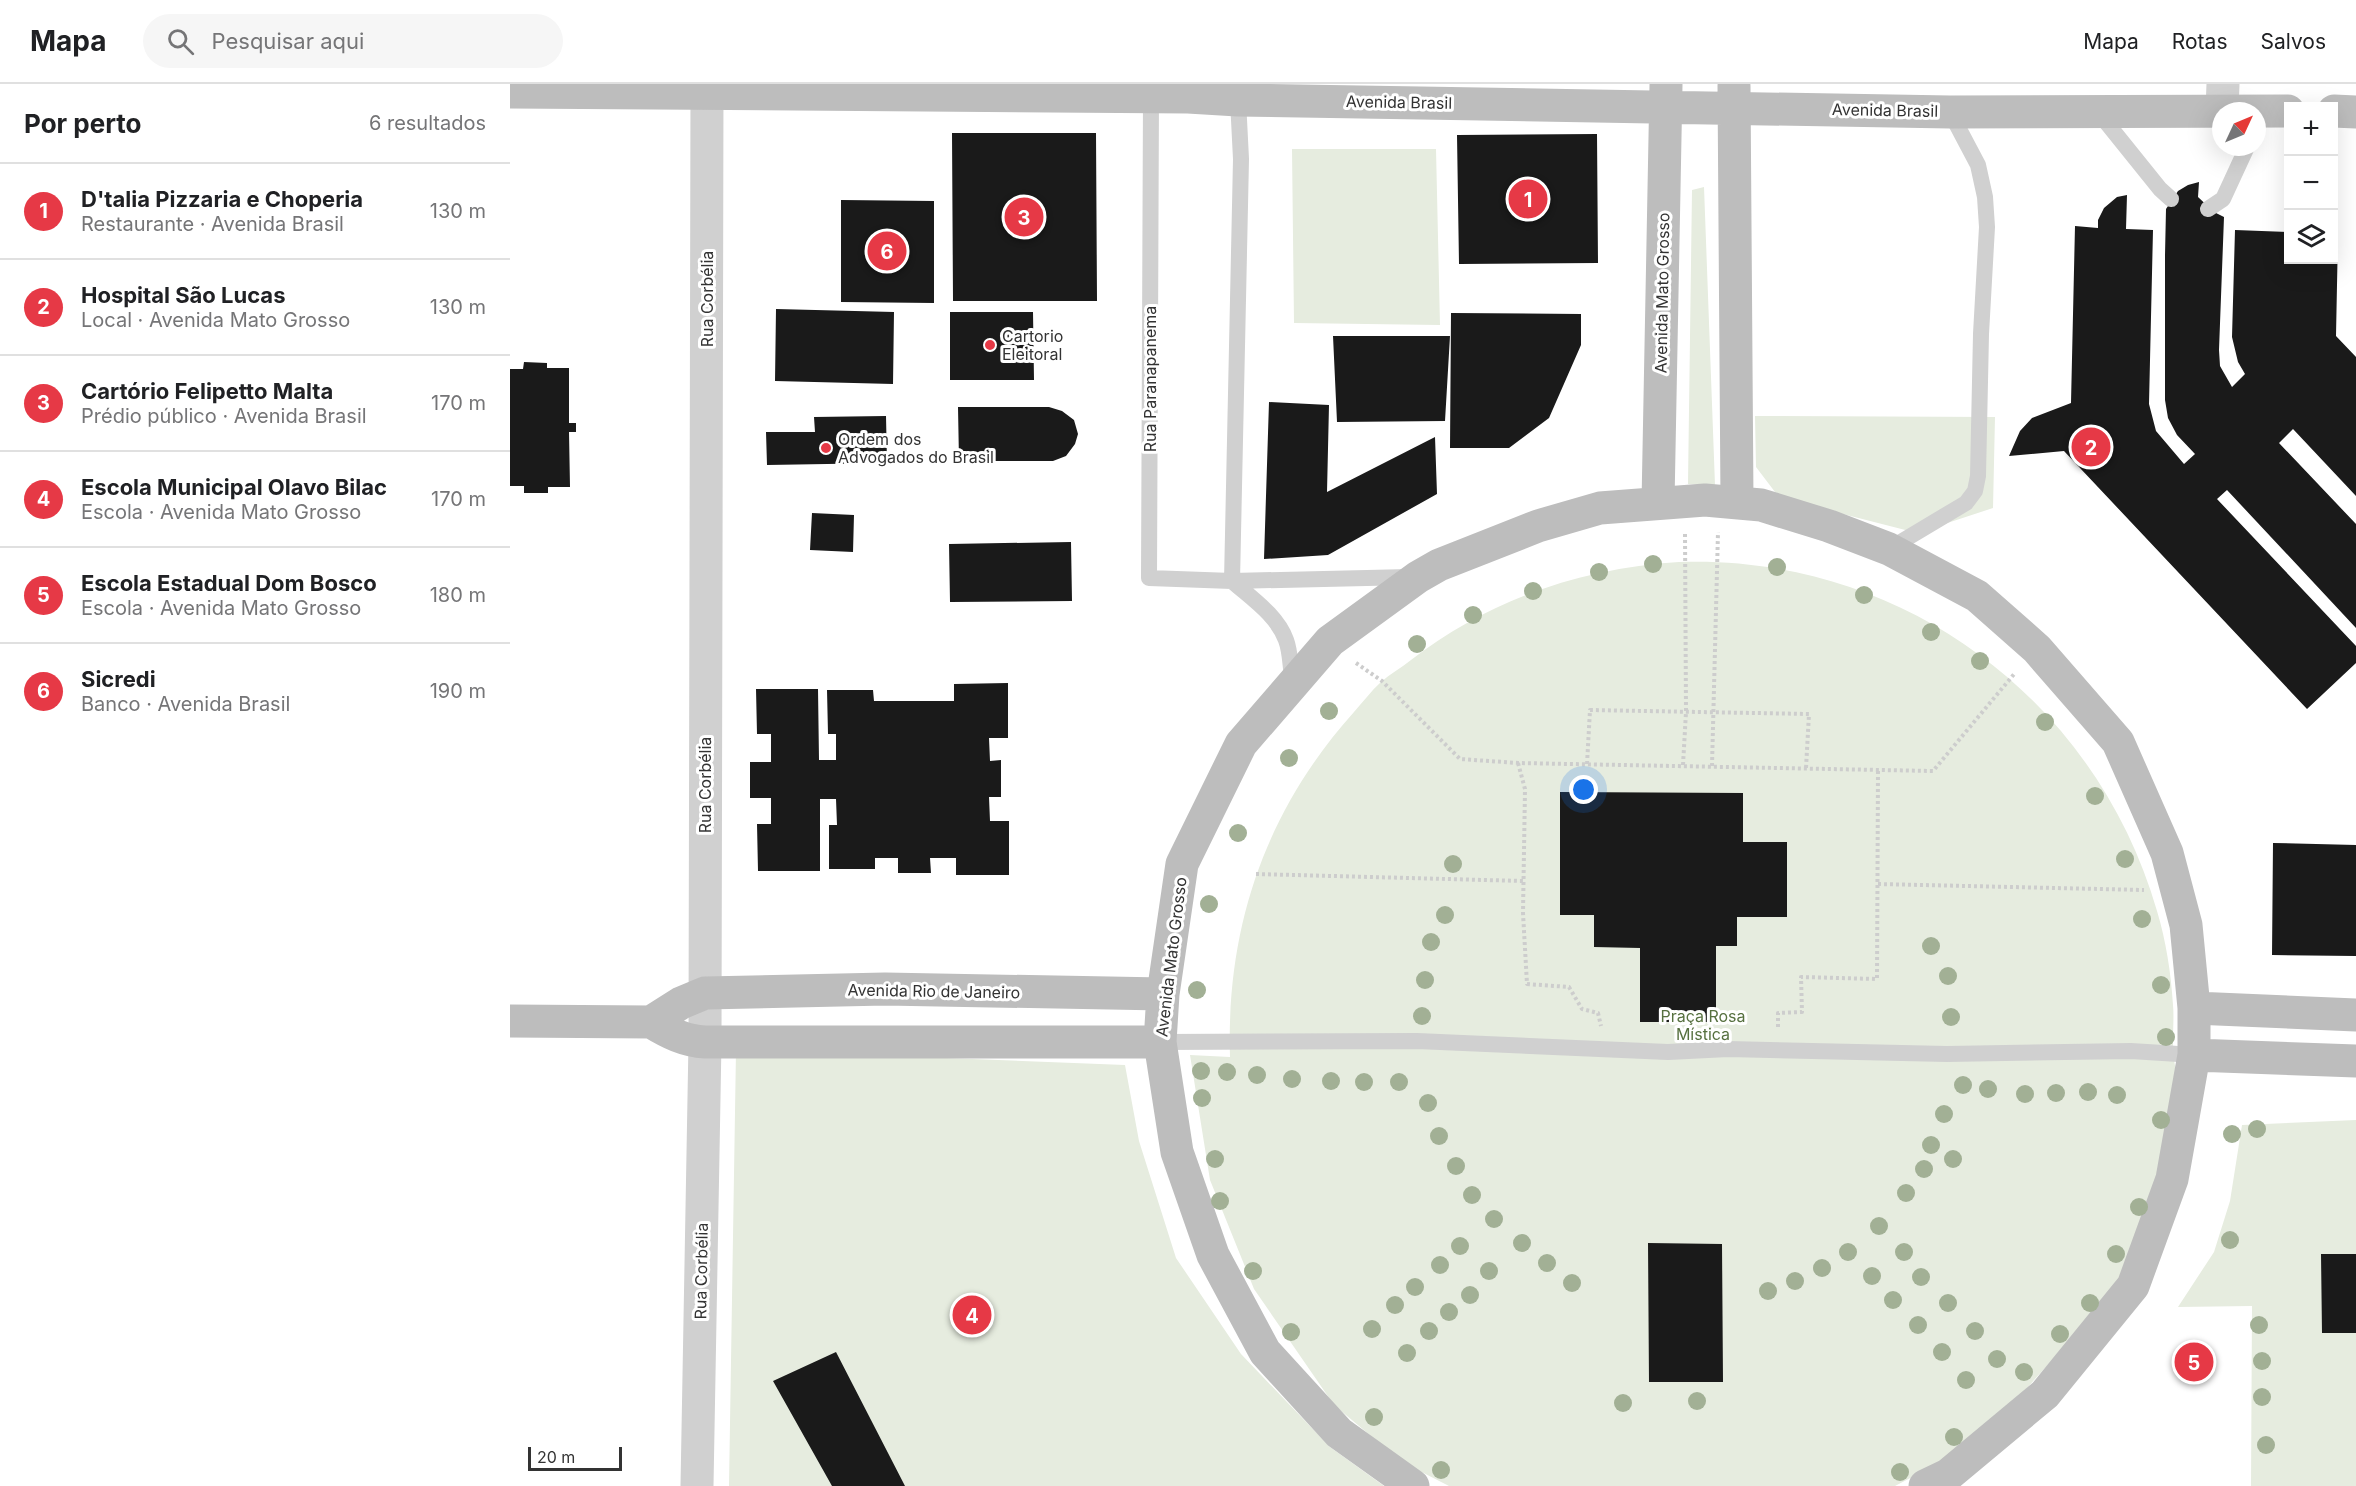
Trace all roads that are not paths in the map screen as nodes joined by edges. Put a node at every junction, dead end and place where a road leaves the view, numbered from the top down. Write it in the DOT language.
graph roads {
  1 [pos="707,89"];
  2 [pos="510,92"];
  3 [pos="1666,95"];
  4 [pos="1734,95"];
  5 [pos="1151,97"];
  6 [pos="2222,97"];
  7 [pos="1238,100"];
  8 [pos="2338,111"];
  9 [pos="2356,111"];
  10 [pos="1950,112"];
  11 [pos="2098,112"];
  12 [pos="2270,116"];
  13 [pos="2243,156"];
  14 [pos="2171,199"];
  15 [pos="2208,209"];
  16 [pos="1671,501"];
  17 [pos="1728,501"];
  18 [pos="1889,549"];
  19 [pos="1418,576"];
  20 [pos="1232,581"];
  21 [pos="1293,682"];
  22 [pos="705,993"];
  23 [pos="1163,994"];
  24 [pos="2194,1008"];
  25 [pos="2356,1015"];
  26 [pos="510,1021"];
  27 [pos="651,1022"];
  28 [pos="705,1042"];
  29 [pos="1160,1042"];
  30 [pos="2194,1055"];
  31 [pos="2356,1061"];
  32 [pos="697,1486"];
  33 [pos="1413,1486"];
  34 [pos="1925,1486"];
  1 -- 2 [label="main road, Avenida Brasil"];
  1 -- 5 [label="main road, Avenida Brasil"];
  1 -- 22 [label="street, Rua Corbélia"];
  3 -- 4 [label="main road, Avenida Brasil"];
  3 -- 7 [label="main road, Avenida Brasil"];
  3 -- 16 [label="main road, Avenida Mato Grosso"];
  4 -- 10 [label="main road, Avenida Brasil"];
  4 -- 17 [label="main road"];
  5 -- 7 [label="main road, Avenida Brasil"];
  5 -- 20 [label="lane, Rua Paranapanema"];
  6 -- 11 [label="main road, Avenida Brasil"];
  6 -- 12 [label="main road, Avenida Brasil"];
  7 -- 20 [label="lane"];
  8 -- 9 [label="main road"];
  10 -- 11 [label="main road, Avenida Brasil"];
  10 -- 18 [label="lane"];
  11 -- 14 [label="lane"];
  13 -- 15 [label="lane"];
  16 -- 17 [label="main road, Avenida Mato Grosso"];
  16 -- 19 [label="main road, Avenida Mato Grosso"];
  17 -- 18 [label="main road, Avenida Mato Grosso"];
  18 -- 24 [label="main road, Avenida Mato Grosso"];
  19 -- 20 [label="lane, Rua Paranapanema"];
  19 -- 21 [label="main road, Avenida Mato Grosso"];
  20 -- 21 [label="lane"];
  21 -- 23 [label="main road, Avenida Mato Grosso"];
  22 -- 23 [label="main road, Avenida Rio de Janeiro"];
  22 -- 27 [label="main road"];
  22 -- 28 [label="street, Rua Corbélia"];
  23 -- 29 [label="main road, Avenida Mato Grosso"];
  24 -- 25 [label="main road"];
  24 -- 30 [label="main road, Avenida Mato Grosso"];
  26 -- 27 [label="main road"];
  27 -- 28 [label="main road"];
  28 -- 29 [label="main road"];
  28 -- 32 [label="street, Rua Corbélia"];
  29 -- 30 [label="lane"];
  29 -- 33 [label="main road, Avenida Mato Grosso"];
  30 -- 31 [label="main road"];
  30 -- 34 [label="main road, Avenida Mato Grosso"];
}
